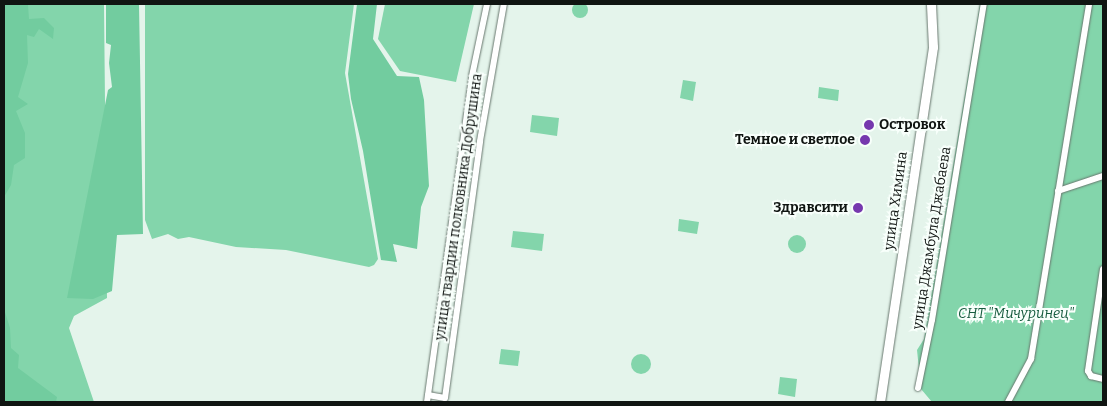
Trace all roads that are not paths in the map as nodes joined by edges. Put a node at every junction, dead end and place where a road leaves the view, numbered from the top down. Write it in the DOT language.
graph roads {
  1 [pos="487,4"];
  2 [pos="504,4"];
  3 [pos="932,4"];
  4 [pos="984,4"];
  5 [pos="1089,4"];
  6 [pos="1103,176"];
  7 [pos="1058,191"];
  8 [pos="1103,269"];
  9 [pos="1103,379"];
  10 [pos="918,388"];
  11 [pos="427,399"];
  12 [pos="880,402"];
  13 [pos="1008,402"];
  1 -- 11 [label="street, улица гвардии полковника Добрушина"];
  2 -- 11 [label="street, улица гвардии полковника Добрушина"];
  3 -- 12 [label="street, улица Химина"];
  4 -- 10 [label="street, улица Джамбула Джабаева"];
  5 -- 7 [label="street"];
  6 -- 7 [label="street"];
  7 -- 13 [label="street"];
  8 -- 9 [label="street"];
}
